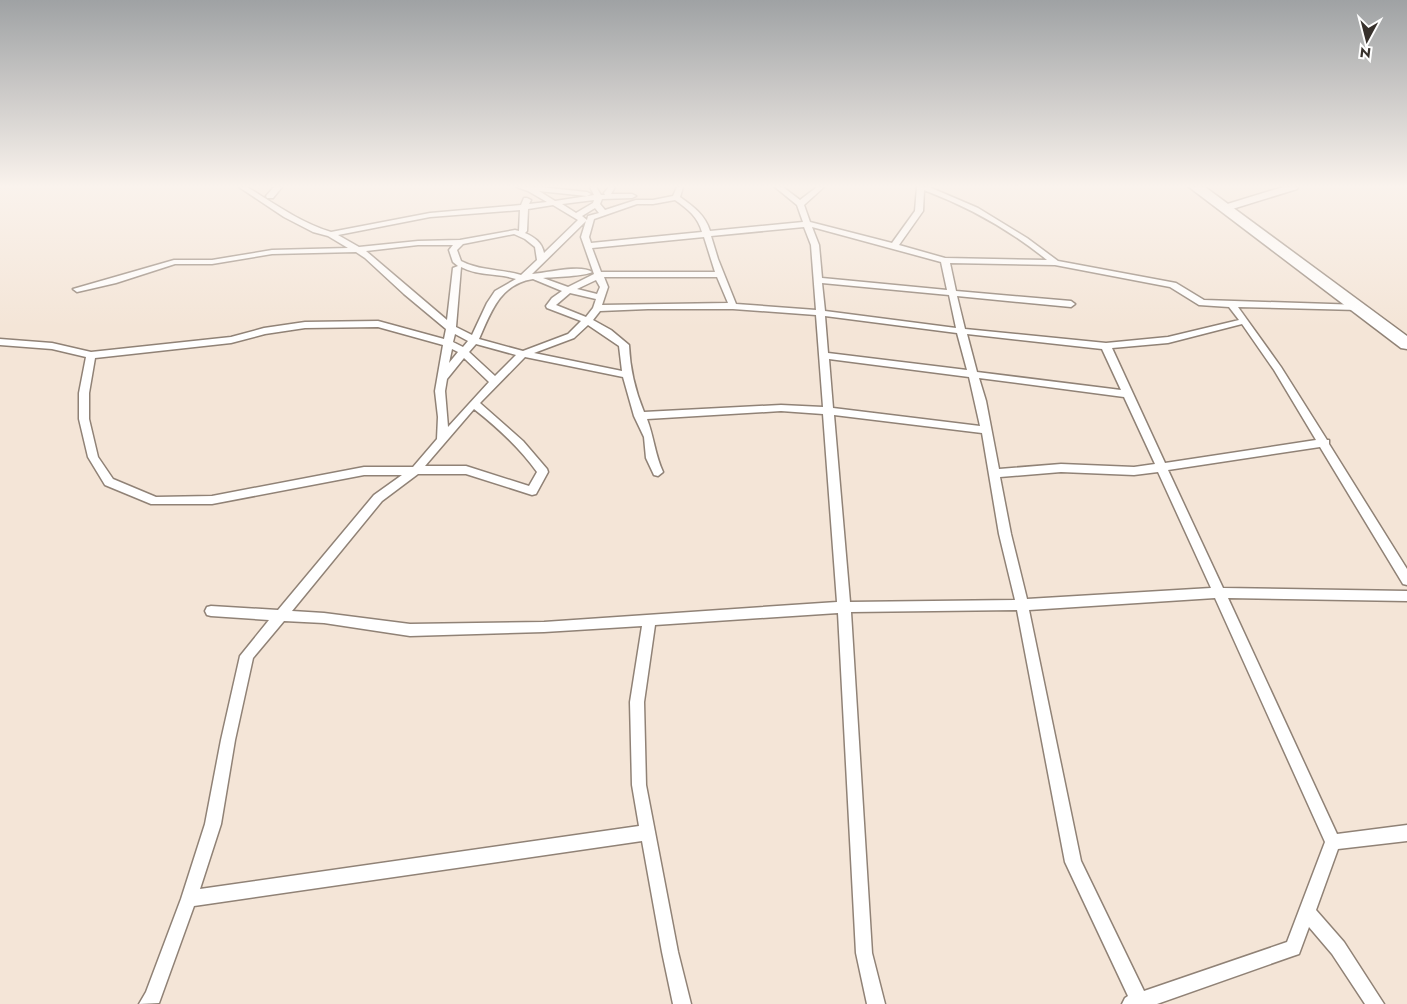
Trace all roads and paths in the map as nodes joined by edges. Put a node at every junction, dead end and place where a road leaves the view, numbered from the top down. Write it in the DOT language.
graph roads {
  1 [pos="707,233"];
  2 [pos="330,234"];
  3 [pos="506,234"];
  4 [pos="520,234"];
  5 [pos="568,234"];
  6 [pos="586,234"];
  7 [pos="699,234"];
  8 [pos="811,234"];
  9 [pos="847,234"];
  10 [pos="903,234"];
  11 [pos="1018,234"];
  12 [pos="1259,234"];
  13 [pos="460,242"];
  14 [pos="587,246"];
  15 [pos="894,246"];
  16 [pos="358,250"];
  17 [pos="541,259"];
  18 [pos="945,260"];
  19 [pos="1055,263"];
  20 [pos="457,268"];
  21 [pos="588,272"];
  22 [pos="720,274"];
  23 [pos="599,275"];
  24 [pos="534,276"];
  25 [pos="522,278"];
  26 [pos="818,280"];
  27 [pos="77,289"];
  28 [pos="570,290"];
  29 [pos="952,292"];
  30 [pos="601,297"];
  31 [pos="1071,304"];
  32 [pos="1232,304"];
  33 [pos="733,306"];
  34 [pos="597,308"];
  35 [pos="1358,308"];
  36 [pos="822,313"];
  37 [pos="587,321"];
  38 [pos="1245,321"];
  39 [pos="451,328"];
  40 [pos="961,331"];
  41 [pos="474,340"];
  42 [pos="0,342"];
  43 [pos="447,343"];
  44 [pos="1407,344"];
  45 [pos="1106,346"];
  46 [pos="463,351"];
  47 [pos="523,354"];
  48 [pos="91,355"];
  49 [pos="824,355"];
  50 [pos="974,374"];
  51 [pos="627,375"];
  52 [pos="442,378"];
  53 [pos="495,382"];
  54 [pos="1128,394"];
  55 [pos="474,404"];
  56 [pos="827,411"];
  57 [pos="639,416"];
  58 [pos="987,430"];
  59 [pos="442,440"];
  60 [pos="1325,443"];
  61 [pos="1162,467"];
  62 [pos="416,470"];
  63 [pos="658,472"];
  64 [pos="994,473"];
  65 [pos="1407,580"];
  66 [pos="1220,594"];
  67 [pos="1407,596"];
  68 [pos="1022,605"];
  69 [pos="844,607"];
  70 [pos="211,611"];
  71 [pos="281,616"];
  72 [pos="649,620"];
  73 [pos="648,832"];
  74 [pos="1407,833"];
  75 [pos="1333,842"];
  76 [pos="189,899"];
  77 [pos="1307,912"];
  78 [pos="1137,1003"];
  79 [pos="148,1004"];
  80 [pos="682,1004"];
  81 [pos="876,1004"];
  82 [pos="1375,1004"];
  1 -- 22 [label="street"];
  2 -- 16 [label="street"];
  3 -- 13 [label="street"];
  4 -- 17 [label="street"];
  5 -- 17 [label="street"];
  6 -- 14 [label="street"];
  7 -- 14 [label="street"];
  8 -- 26 [label="street"];
  9 -- 15 [label="street"];
  10 -- 15 [label="street"];
  11 -- 19 [label="street"];
  12 -- 35 [label="highway"];
  13 -- 16 [label="street"];
  13 -- 25 [label="street"];
  14 -- 23 [label="street"];
  15 -- 18 [label="street"];
  16 -- 27 [label="street"];
  16 -- 39 [label="street"];
  17 -- 25 [label="street"];
  18 -- 19 [label="street"];
  18 -- 29 [label="street"];
  19 -- 32 [label="street"];
  20 -- 39 [label="street"];
  21 -- 24 [label="street"];
  22 -- 23 [label="street"];
  22 -- 33 [label="street"];
  23 -- 28 [label="street"];
  23 -- 30 [label="street"];
  24 -- 25 [label="street"];
  24 -- 28 [label="street"];
  25 -- 41 [label="street"];
  26 -- 29 [label="street"];
  26 -- 36 [label="street"];
  28 -- 30 [label="street"];
  28 -- 37 [label="street"];
  29 -- 31 [label="street"];
  29 -- 40 [label="street"];
  30 -- 34 [label="street"];
  32 -- 35 [label="street"];
  32 -- 38 [label="street"];
  33 -- 34 [label="street"];
  33 -- 36 [label="street"];
  34 -- 37 [label="street"];
  35 -- 44 [label="highway"];
  36 -- 40 [label="street"];
  36 -- 49 [label="street"];
  37 -- 47 [label="street"];
  37 -- 51 [label="street"];
  38 -- 45 [label="street"];
  38 -- 60 [label="street"];
  39 -- 41 [label="street"];
  39 -- 43 [label="street"];
  40 -- 45 [label="street"];
  40 -- 50 [label="street"];
  41 -- 46 [label="street"];
  41 -- 47 [label="street"];
  42 -- 48 [label="street"];
  43 -- 46 [label="street"];
  43 -- 48 [label="street"];
  43 -- 52 [label="street"];
  45 -- 54 [label="street"];
  46 -- 52 [label="street"];
  46 -- 53 [label="street"];
  47 -- 51 [label="street"];
  47 -- 53 [label="street"];
  48 -- 62 [label="street"];
  49 -- 50 [label="street"];
  49 -- 56 [label="street"];
  50 -- 54 [label="street"];
  50 -- 58 [label="street"];
  51 -- 57 [label="street"];
  52 -- 59 [label="street"];
  53 -- 55 [label="street"];
  54 -- 61 [label="street"];
  55 -- 59 [label="street"];
  55 -- 62 [label="street"];
  56 -- 57 [label="street"];
  56 -- 58 [label="street"];
  56 -- 69 [label="street"];
  57 -- 63 [label="street"];
  58 -- 64 [label="street"];
  59 -- 62 [label="street"];
  60 -- 61 [label="street"];
  60 -- 65 [label="street"];
  61 -- 64 [label="street"];
  61 -- 66 [label="street"];
  62 -- 71 [label="street"];
  64 -- 68 [label="street"];
  66 -- 67 [label="street"];
  66 -- 68 [label="street"];
  66 -- 75 [label="street"];
  68 -- 69 [label="street"];
  68 -- 78 [label="street"];
  69 -- 72 [label="street"];
  69 -- 81 [label="street"];
  70 -- 71 [label="street"];
  71 -- 72 [label="street"];
  71 -- 76 [label="street"];
  72 -- 73 [label="street"];
  73 -- 76 [label="street"];
  73 -- 80 [label="street"];
  74 -- 75 [label="street"];
  75 -- 77 [label="street"];
  76 -- 79 [label="street"];
  77 -- 78 [label="street"];
  77 -- 82 [label="street"];
}
